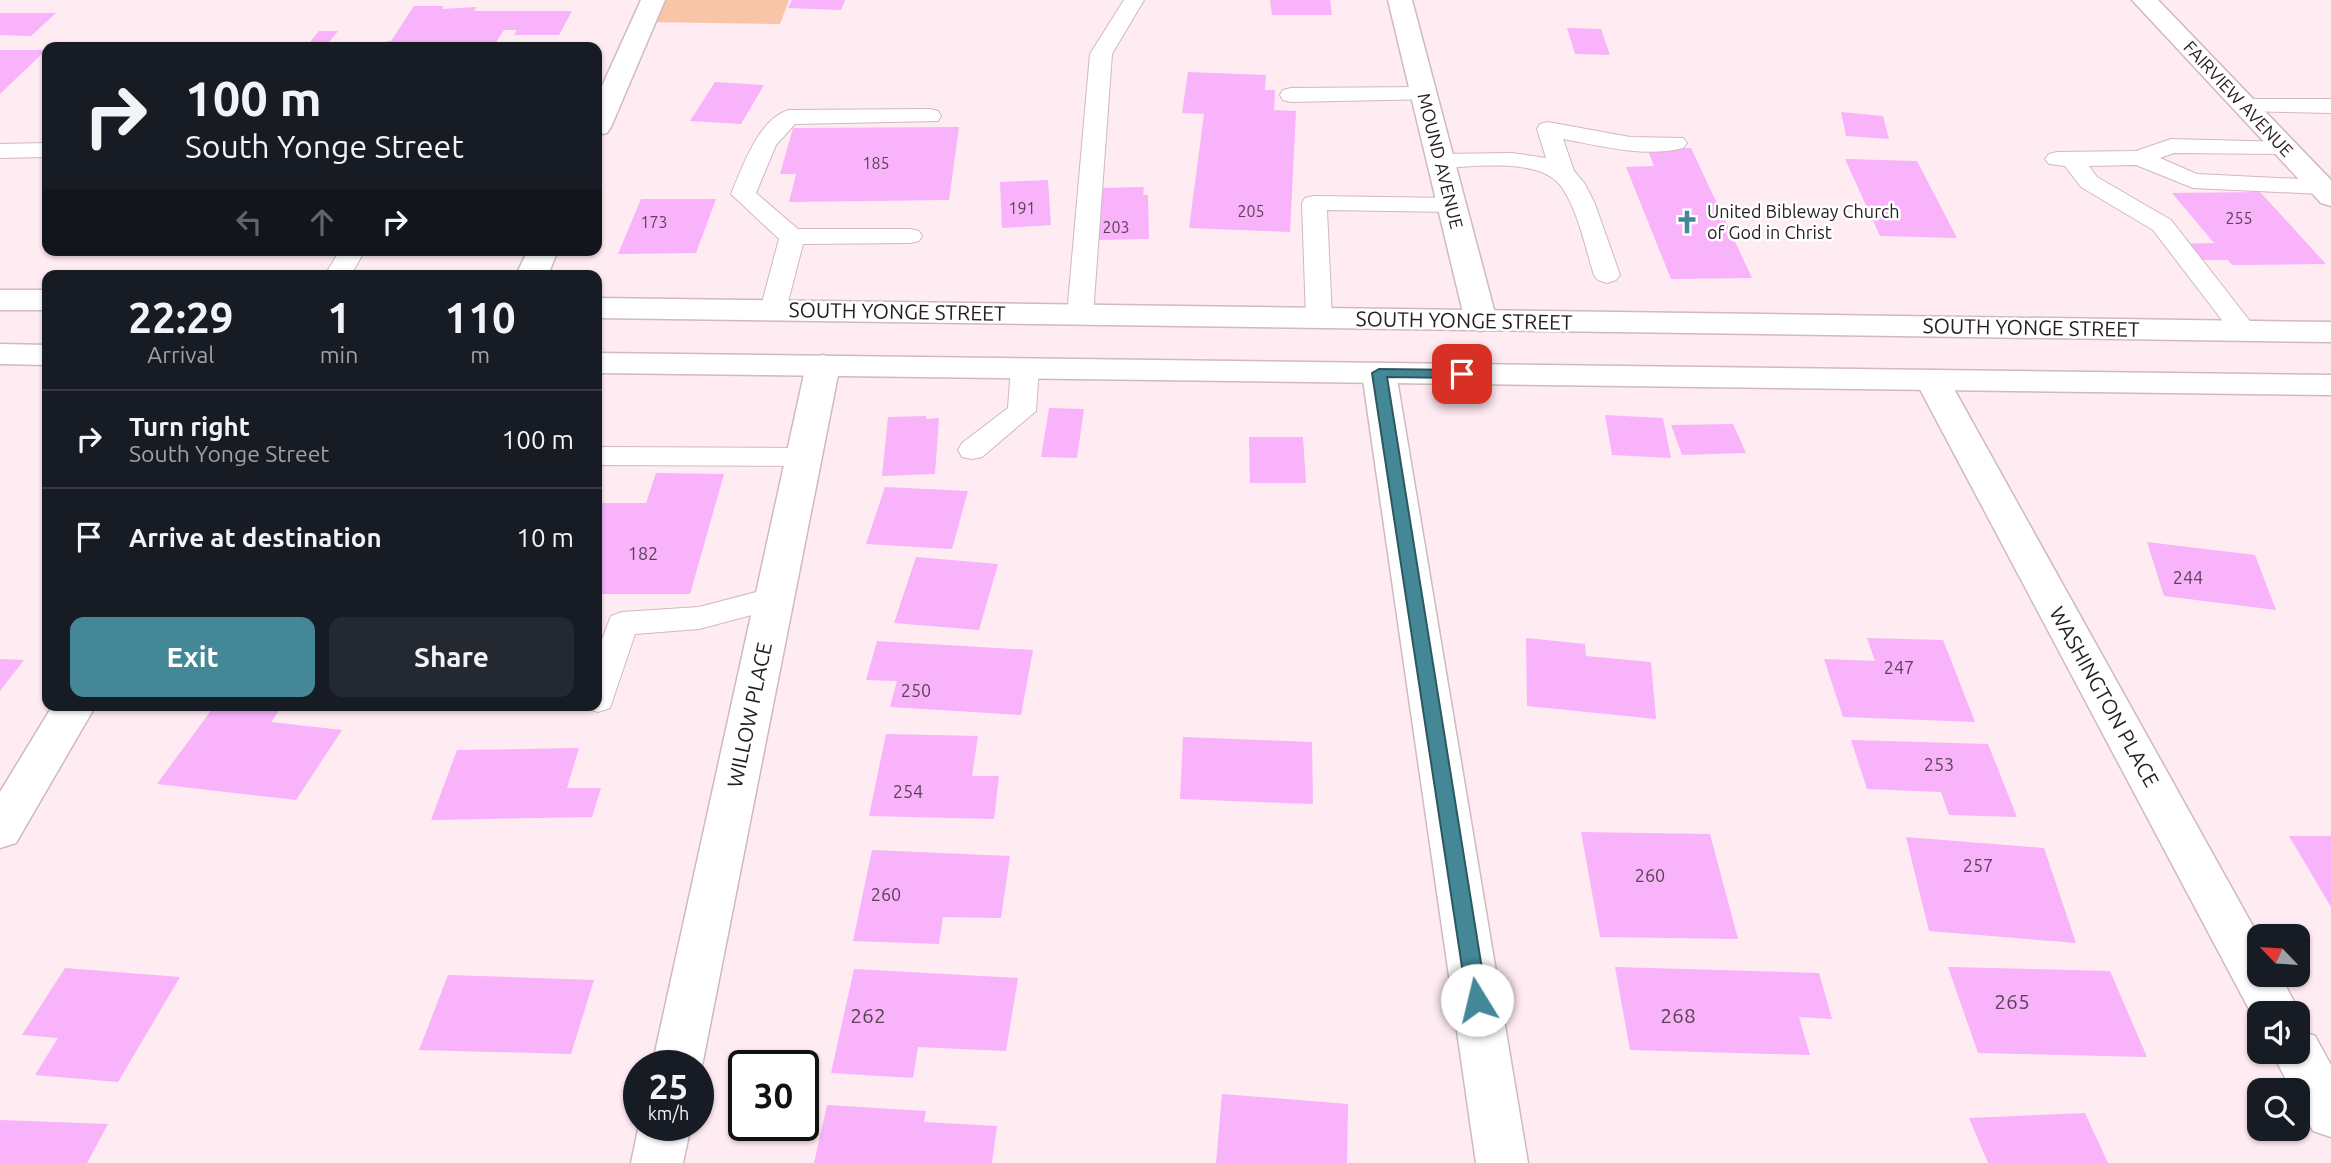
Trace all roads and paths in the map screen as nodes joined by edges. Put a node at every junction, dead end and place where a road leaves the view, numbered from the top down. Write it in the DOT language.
graph roads {
  1 [pos="653,0"];
  2 [pos="1134,0"];
  3 [pos="1400,0"];
  4 [pos="2144,0"];
  5 [pos="1424,94"];
  6 [pos="1291,95"];
  7 [pos="2245,106"];
  8 [pos="2331,106"];
  9 [pos="602,116"];
  10 [pos="930,116"];
  11 [pos="1675,143"];
  12 [pos="2283,147"];
  13 [pos="0,150"];
  14 [pos="42,150"];
  15 [pos="2139,158"];
  16 [pos="1441,161"];
  17 [pos="1564,176"];
  18 [pos="2326,192"];
  19 [pos="1452,205"];
  20 [pos="909,236"];
  21 [pos="792,237"];
  22 [pos="1607,275"];
  23 [pos="0,300"];
  24 [pos="42,300"];
  25 [pos="602,308"];
  26 [pos="774,310"];
  27 [pos="1080,315"];
  28 [pos="1319,318"];
  29 [pos="1481,321"];
  30 [pos="2029,328"];
  31 [pos="2244,331"];
  32 [pos="2331,332"];
  33 [pos="0,355"];
  34 [pos="42,355"];
  35 [pos="602,363"];
  36 [pos="823,365"];
  37 [pos="1025,368"];
  38 [pos="1379,373"];
  39 [pos="1932,380"];
  40 [pos="2331,385"];
  41 [pos="972,450"];
  42 [pos="602,456"];
  43 [pos="804,457"];
  44 [pos="775,598"];
  45 [pos="602,686"];
  46 [pos="71,711"];
  47 [pos="0,830"];
  48 [pos="2269,1001"];
  49 [pos="680,1050"];
  50 [pos="2304,1064"];
  51 [pos="2331,1114"];
  52 [pos="662,1141"];
  53 [pos="657,1163"];
  54 [pos="1502,1163"];
  1 -- 9 [label="street"];
  2 -- 27 [label="lane"];
  3 -- 5 [label="street, MOUND AVENUE"];
  4 -- 7 [label="street, FAIRVIEW AVENUE"];
  5 -- 6 [label="lane"];
  5 -- 16 [label="street, MOUND AVENUE"];
  7 -- 8 [label="lane"];
  7 -- 12 [label="street, FAIRVIEW AVENUE"];
  10 -- 21 [label="lane"];
  11 -- 17 [label="lane"];
  12 -- 15 [label="lane"];
  12 -- 18 [label="street, FAIRVIEW AVENUE"];
  13 -- 14 [label="lane"];
  15 -- 18 [label="lane"];
  15 -- 31 [label="lane"];
  16 -- 17 [label="lane"];
  16 -- 19 [label="street, MOUND AVENUE"];
  17 -- 22 [label="lane"];
  19 -- 28 [label="lane"];
  19 -- 29 [label="street, MOUND AVENUE"];
  20 -- 21 [label="lane"];
  21 -- 26 [label="lane"];
  23 -- 24 [label="street"];
  25 -- 26 [label="street, SOUTH YONGE STREET"];
  26 -- 27 [label="street, SOUTH YONGE STREET"];
  27 -- 28 [label="street, SOUTH YONGE STREET"];
  28 -- 29 [label="street, SOUTH YONGE STREET"];
  29 -- 30 [label="street, SOUTH YONGE STREET"];
  30 -- 31 [label="street, SOUTH YONGE STREET"];
  30 -- 39 [label="street"];
  31 -- 32 [label="street, SOUTH YONGE STREET"];
  33 -- 34 [label="street"];
  35 -- 36 [label="street"];
  36 -- 37 [label="street"];
  36 -- 43 [label="street, WILLOW PLACE"];
  37 -- 38 [label="street"];
  37 -- 41 [label="lane"];
  38 -- 39 [label="street"];
  38 -- 54 [label="street"];
  39 -- 40 [label="street"];
  39 -- 48 [label="street, WASHINGTON PLACE"];
  42 -- 43 [label="lane"];
  43 -- 44 [label="street, WILLOW PLACE"];
  44 -- 45 [label="lane"];
  44 -- 49 [label="street, WILLOW PLACE"];
  46 -- 47 [label="street"];
  50 -- 51 [label="street"];
  52 -- 53 [label="street"];
}
